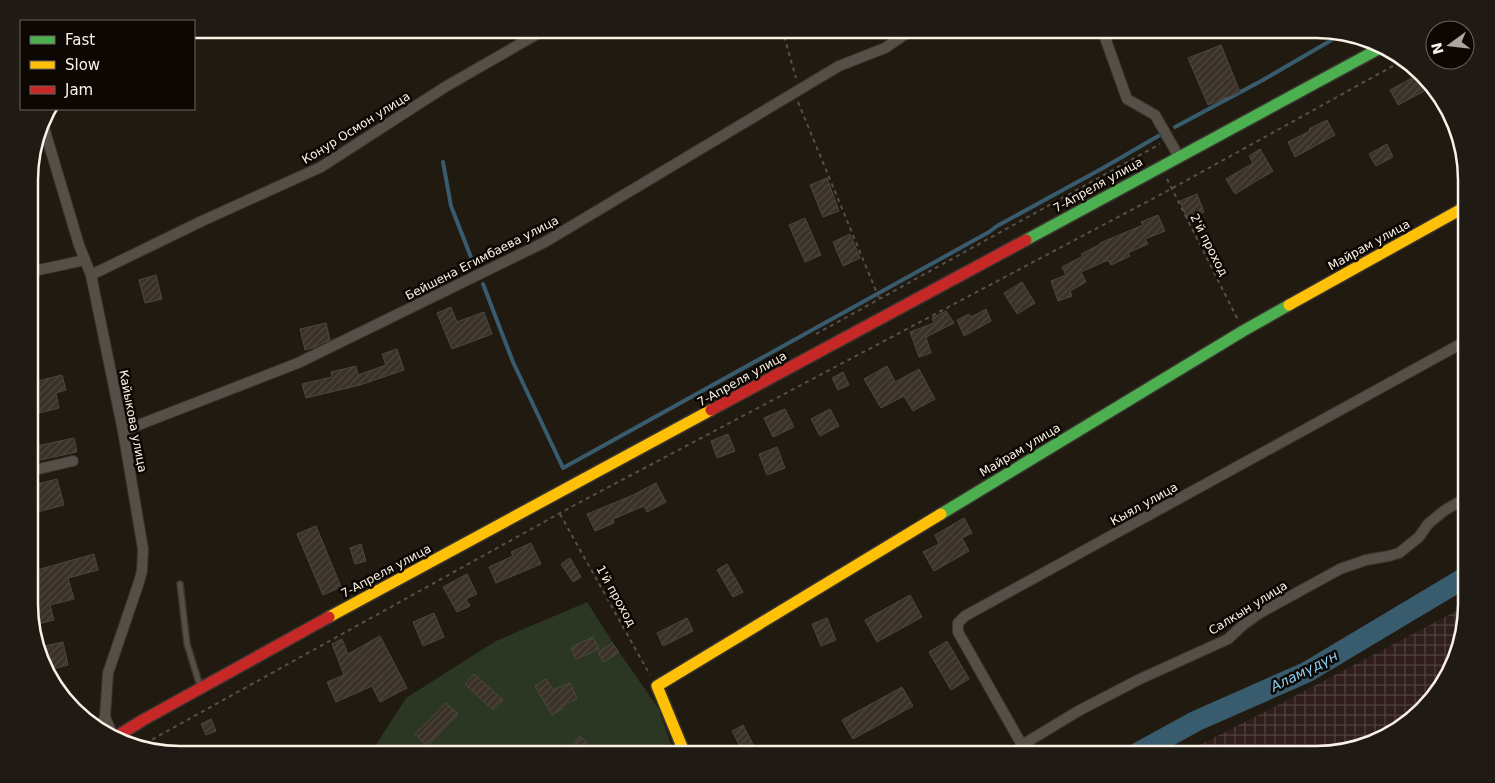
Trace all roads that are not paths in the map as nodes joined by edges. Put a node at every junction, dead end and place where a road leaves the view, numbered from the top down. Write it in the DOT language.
graph roads {
  1 [pos="530,38"];
  2 [pos="900,38"];
  3 [pos="1105,38"];
  4 [pos="1375,51"];
  5 [pos="45,133"];
  6 [pos="1179,157"];
  7 [pos="1458,211"];
  8 [pos="85,260"];
  9 [pos="38,270"];
  10 [pos="92,275"];
  11 [pos="1458,345"];
  12 [pos="123,431"];
  13 [pos="73,461"];
  14 [pos="37,469"];
  15 [pos="1458,503"];
  16 [pos="180,584"];
  17 [pos="201,689"];
  18 [pos="105,717"];
  19 [pos="102,723"];
  20 [pos="109,728"];
  21 [pos="122,733"];
  22 [pos="1022,745"];
  23 [pos="682,746"];
  1 -- 10 [label="street, Конур Осмон улица"];
  2 -- 12 [label="street, Бейшена Егимбаева улица"];
  3 -- 6 [label="street"];
  4 -- 6 [label="main road, 7-Апреля улица"];
  5 -- 8 [label="street, Кайыкова улица"];
  6 -- 17 [label="main road, 7-Апреля улица"];
  7 -- 23 [label="main road, Майрам улица"];
  8 -- 9 [label="street"];
  8 -- 10 [label="street, Кайыкова улица"];
  10 -- 12 [label="street, Кайыкова улица"];
  11 -- 22 [label="street, Кыял улица"];
  12 -- 18 [label="street, Кайыкова улица"];
  13 -- 14 [label="street"];
  15 -- 22 [label="street, Салкын улица"];
  16 -- 17 [label="lane"];
  17 -- 21 [label="main road, 7-Апреля улица"];
  18 -- 19 [label="street, Кайыкова улица"];
  18 -- 20 [label="street"];
}
